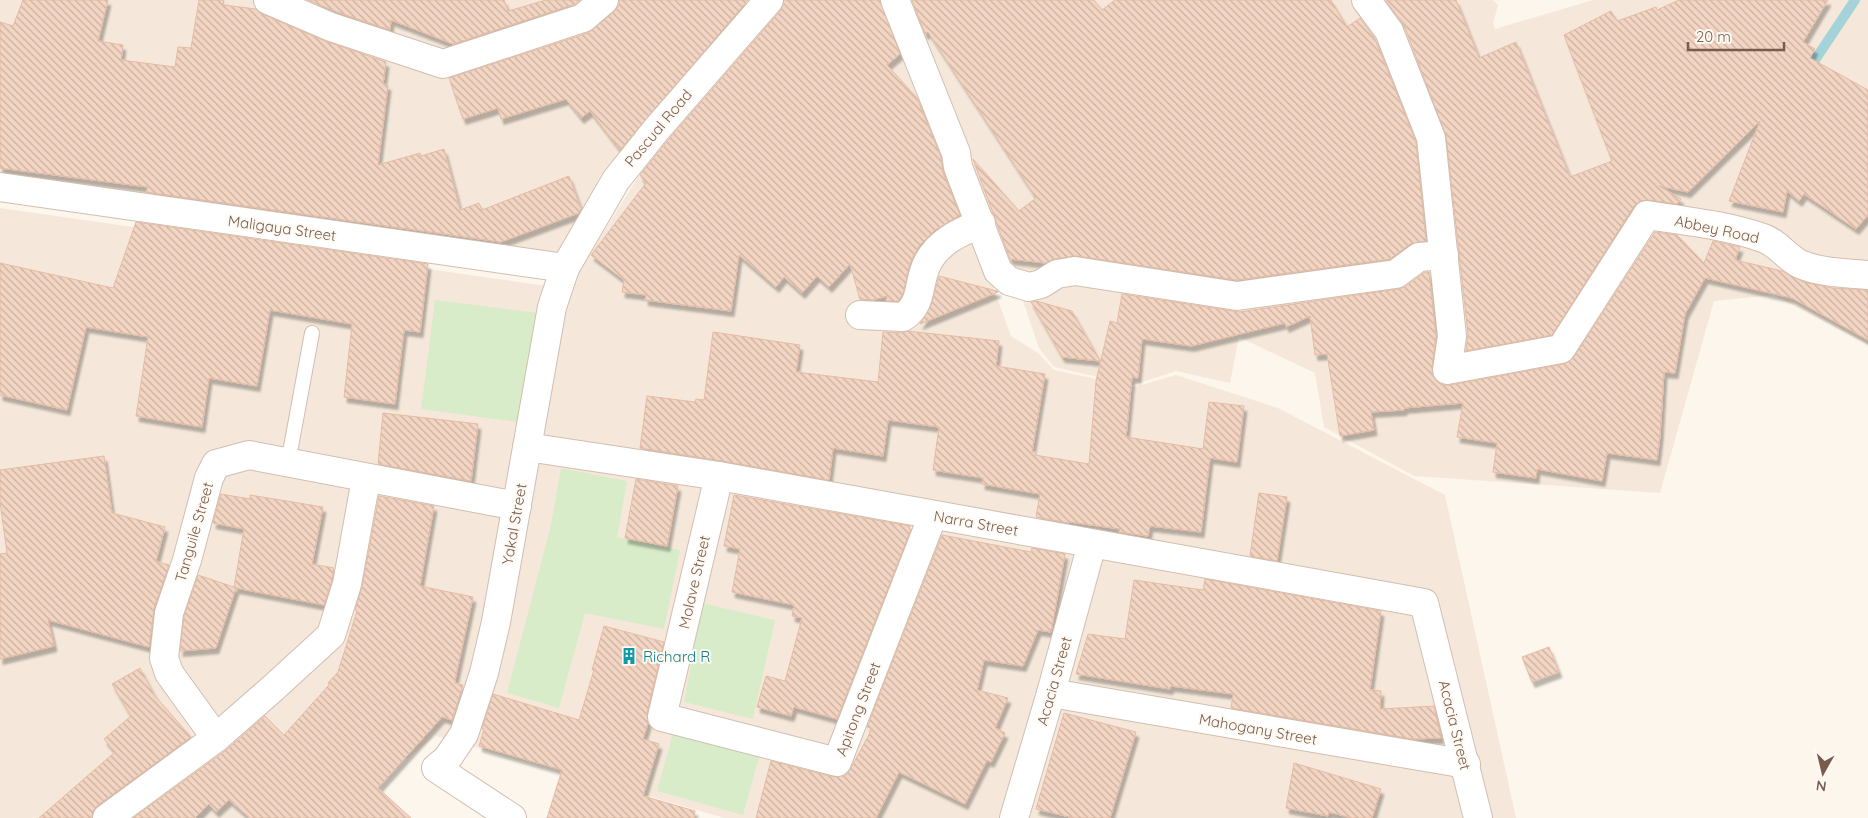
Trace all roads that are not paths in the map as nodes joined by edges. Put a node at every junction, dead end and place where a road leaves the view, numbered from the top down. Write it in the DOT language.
graph roads {
  1 [pos="268,0"];
  2 [pos="604,0"];
  3 [pos="769,0"];
  4 [pos="895,0"];
  5 [pos="1366,0"];
  6 [pos="0,187"];
  7 [pos="981,223"];
  8 [pos="1444,255"];
  9 [pos="565,268"];
  10 [pos="1868,275"];
  11 [pos="860,315"];
  12 [pos="312,333"];
  13 [pos="527,447"];
  14 [pos="288,464"];
  15 [pos="719,476"];
  16 [pos="366,479"];
  17 [pos="517,506"];
  18 [pos="933,515"];
  19 [pos="1092,544"];
  20 [pos="1424,603"];
  21 [pos="1051,693"];
  22 [pos="662,718"];
  23 [pos="216,738"];
  24 [pos="1466,764"];
  25 [pos="107,818"];
  26 [pos="512,818"];
  27 [pos="1013,818"];
  28 [pos="1478,818"];
  1 -- 2 [label="street"];
  3 -- 9 [label="street, Pascual Road"];
  4 -- 7 [label="street"];
  5 -- 8 [label="street"];
  6 -- 9 [label="street, Maligaya Street"];
  7 -- 8 [label="street"];
  7 -- 11 [label="street"];
  8 -- 10 [label="street, Abbey Road"];
  9 -- 13 [label="street, Yakal Street"];
  12 -- 14 [label="lane"];
  13 -- 15 [label="street, Narra Street"];
  13 -- 17 [label="street, Yakal Street"];
  14 -- 16 [label="street, Tanguile Street"];
  14 -- 23 [label="street, Tanguile Street"];
  15 -- 18 [label="street, Narra Street"];
  15 -- 22 [label="street, Molave Street"];
  16 -- 17 [label="street, Tanguile Street"];
  16 -- 23 [label="street"];
  17 -- 26 [label="street, Yakal Street"];
  18 -- 19 [label="street, Narra Street"];
  18 -- 22 [label="street, Apitong Street"];
  19 -- 20 [label="street, Narra Street"];
  19 -- 21 [label="street, Acacia Street"];
  20 -- 24 [label="street, Acacia Street"];
  21 -- 24 [label="street, Mahogany Street"];
  21 -- 27 [label="street, Acacia Street"];
  23 -- 25 [label="street"];
  24 -- 28 [label="street, Acacia Street"];
}
